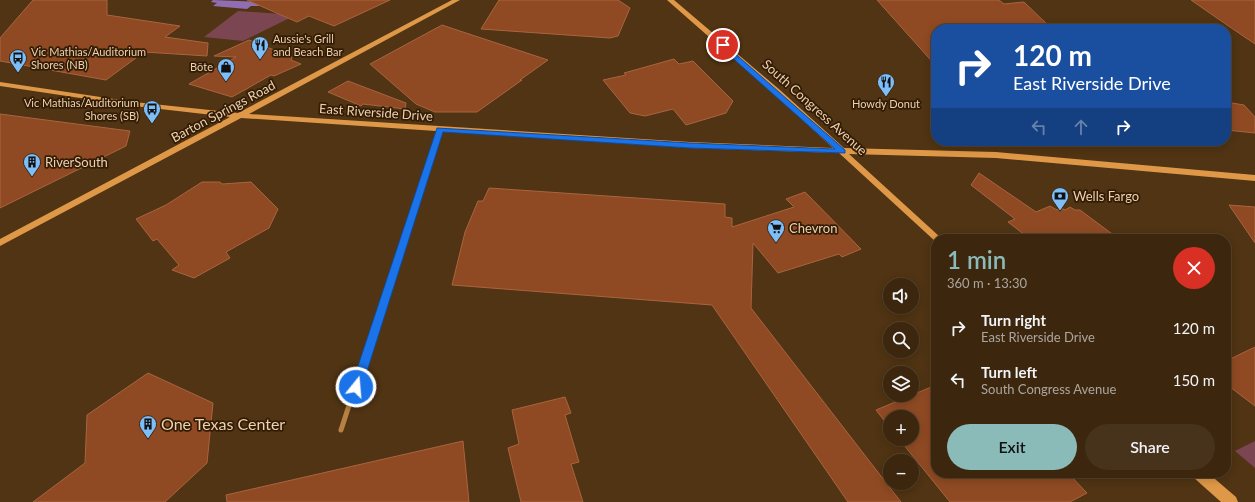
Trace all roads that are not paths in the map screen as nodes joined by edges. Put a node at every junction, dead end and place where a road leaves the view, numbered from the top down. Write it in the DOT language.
graph roads {
  1 [pos="457,0"];
  2 [pos="670,0"];
  3 [pos="0,84"];
  4 [pos="240,116"];
  5 [pos="440,129"];
  6 [pos="843,151"];
  7 [pos="1255,178"];
  8 [pos="932,234"];
  9 [pos="0,244"];
  10 [pos="341,430"];
  11 [pos="1204,478"];
  12 [pos="1228,500"];
  1 -- 4 [label="main road, Barton Springs Road"];
  2 -- 6 [label="main road, South Congress Avenue"];
  3 -- 4 [label="main road, East Riverside Drive"];
  4 -- 5 [label="main road, East Riverside Drive"];
  4 -- 9 [label="main road, Barton Springs Road"];
  5 -- 6 [label="main road, East Riverside Drive"];
  5 -- 10 [label="street"];
  6 -- 7 [label="main road, East Riverside Drive"];
  6 -- 8 [label="main road, South Congress Avenue"];
  11 -- 12 [label="main road"];
}
